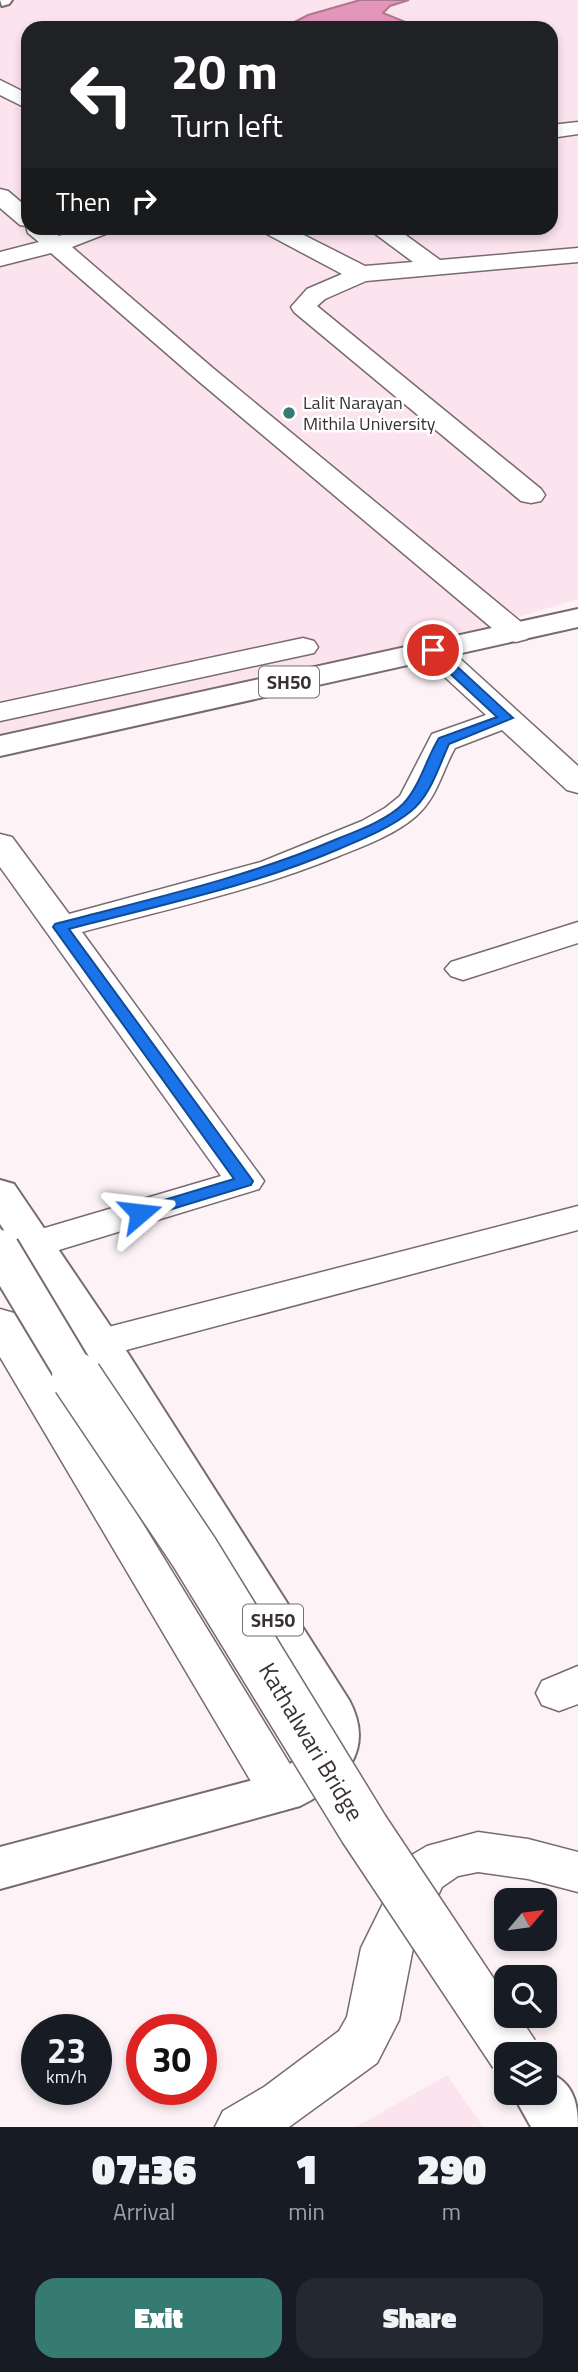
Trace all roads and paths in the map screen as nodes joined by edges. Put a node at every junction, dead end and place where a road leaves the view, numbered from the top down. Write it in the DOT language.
graph roads {
  1 [pos="0,86"];
  2 [pos="21,99"];
  3 [pos="578,128"];
  4 [pos="558,131"];
  5 [pos="0,196"];
  6 [pos="21,214"];
  7 [pos="45,235"];
  8 [pos="82,235"];
  9 [pos="286,235"];
  10 [pos="391,235"];
  11 [pos="57,245"];
  12 [pos="578,255"];
  13 [pos="0,259"];
  14 [pos="434,267"];
  15 [pos="361,274"];
  16 [pos="531,495"];
  17 [pos="578,618"];
  18 [pos="516,633"];
  19 [pos="303,648"];
  20 [pos="433,650"];
  21 [pos="0,712"];
  22 [pos="506,718"];
  23 [pos="0,746"];
  24 [pos="578,783"];
  25 [pos="0,844"];
  26 [pos="60,927"];
  27 [pos="578,932"];
  28 [pos="463,969"];
  29 [pos="0,1193"];
  30 [pos="577,1219"];
  31 [pos="18,1247"];
  32 [pos="0,1322"];
  33 [pos="100,1343"];
  34 [pos="282,1792"];
  35 [pos="0,1868"];
  36 [pos="578,1871"];
  37 [pos="506,2042"];
  38 [pos="548,2105"];
  39 [pos="242,2127"];
  40 [pos="562,2127"];
  1 -- 2 [label="street"];
  3 -- 4 [label="street"];
  5 -- 6 [label="street"];
  7 -- 11 [label="street"];
  8 -- 11 [label="street"];
  9 -- 15 [label="street"];
  10 -- 14 [label="street"];
  11 -- 13 [label="street"];
  11 -- 18 [label="street"];
  12 -- 14 [label="street"];
  14 -- 15 [label="street"];
  15 -- 16 [label="street"];
  17 -- 18 [label="main road, SH50"];
  18 -- 20 [label="main road, SH50"];
  19 -- 21 [label="street"];
  20 -- 22 [label="street"];
  20 -- 23 [label="main road, SH50"];
  22 -- 24 [label="street"];
  22 -- 26 [label="street"];
  25 -- 26 [label="street"];
  26 -- 31 [label="street"];
  27 -- 28 [label="street"];
  29 -- 31 [label="main road, SH50"];
  30 -- 33 [label="street"];
  31 -- 33 [label="main road, SH50"];
  31 -- 37 [label="main road, Kathalwari Bridge, bridge"];
  32 -- 34 [label="street"];
  33 -- 34 [label="main road, SH50"];
  34 -- 35 [label="main road, SH50"];
  36 -- 39 [label="street"];
  38 -- 40 [label="main road"];
}
